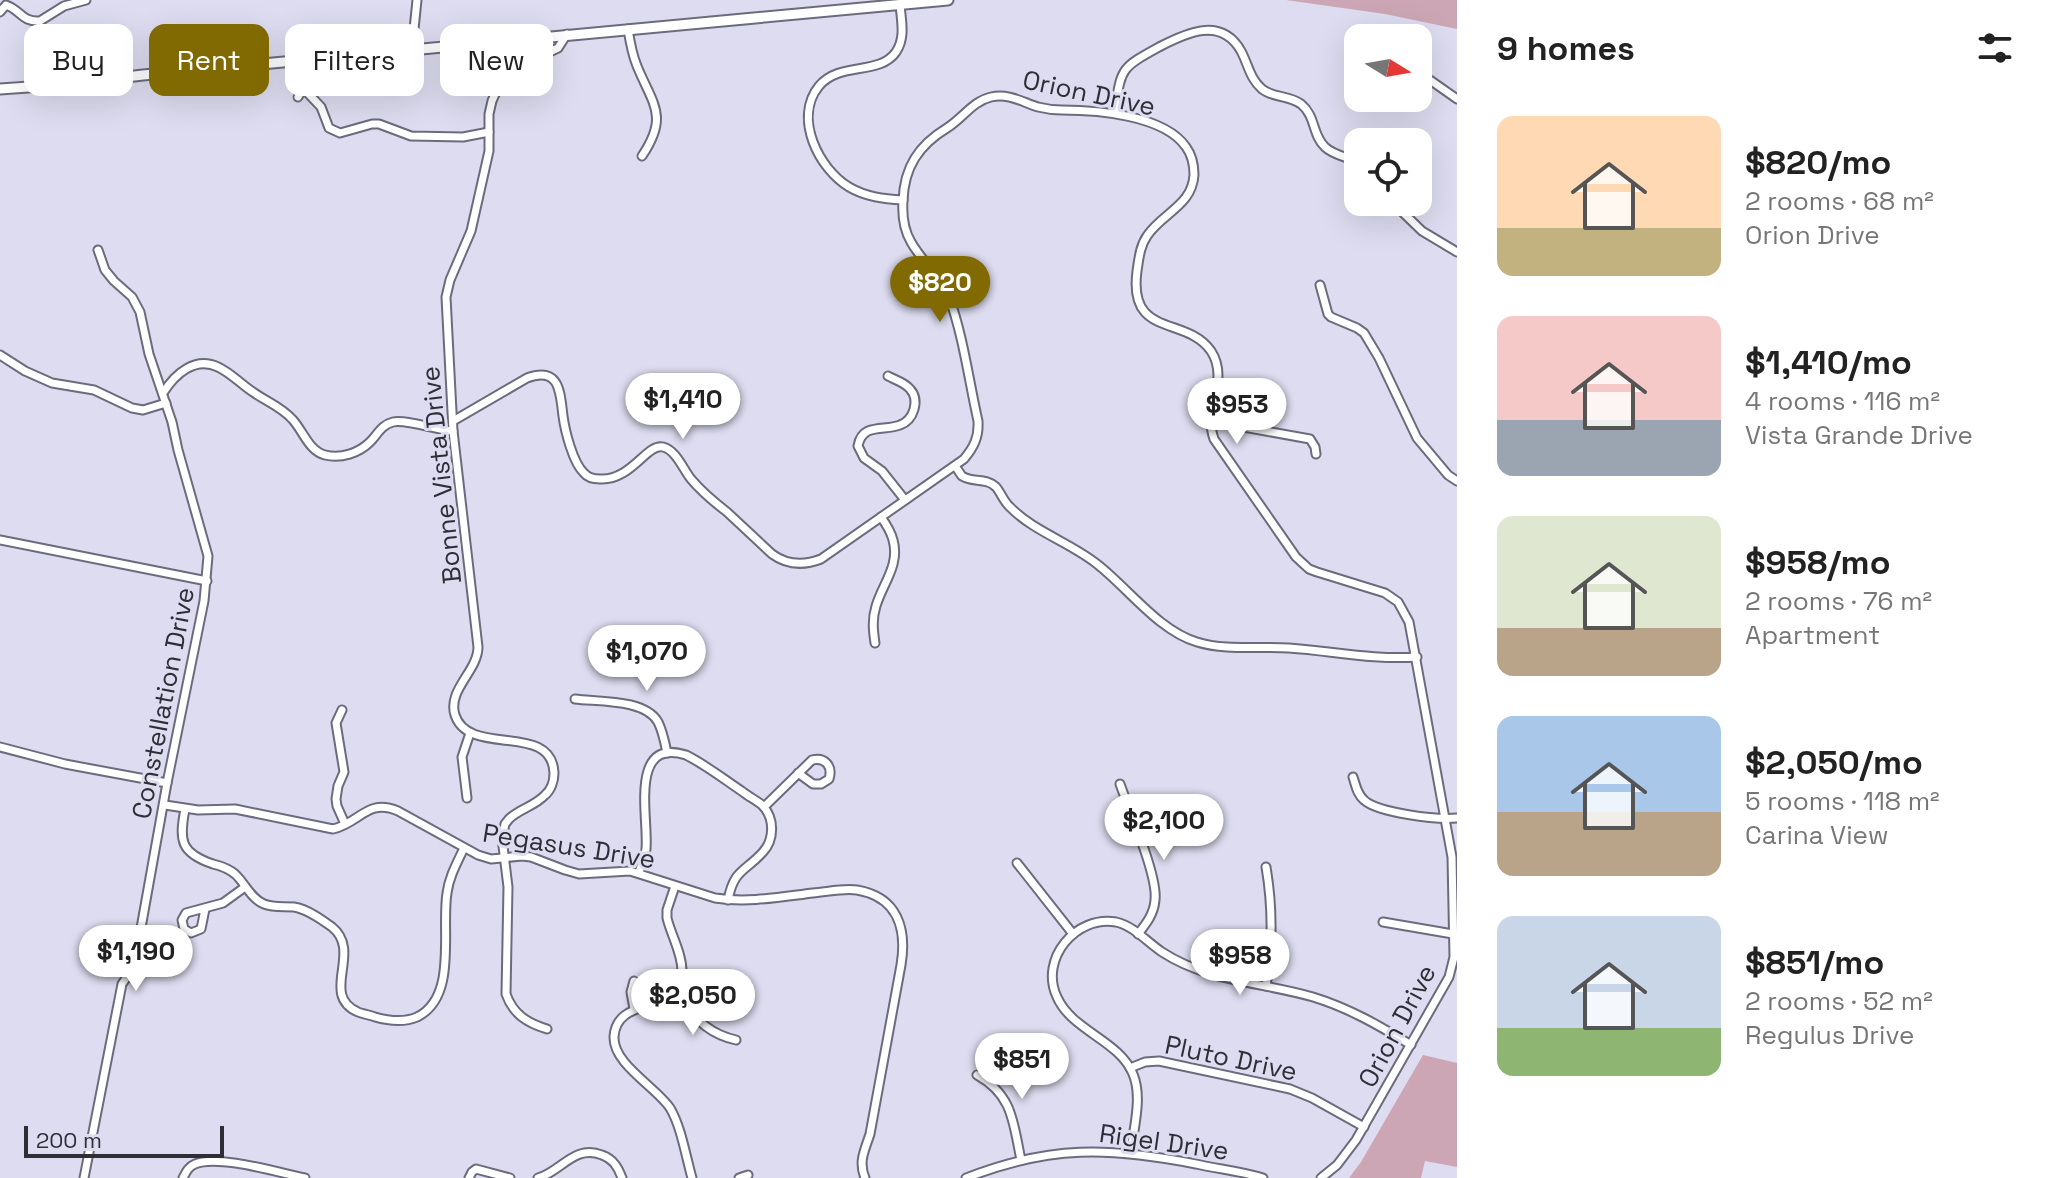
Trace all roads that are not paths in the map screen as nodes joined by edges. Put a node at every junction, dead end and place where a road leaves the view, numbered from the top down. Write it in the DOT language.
graph roads {
  1 [pos="86,0"];
  2 [pos="417,0"];
  3 [pos="948,0"];
  4 [pos="900,4"];
  5 [pos="0,12"];
  6 [pos="416,24"];
  7 [pos="628,29"];
  8 [pos="567,34"];
  9 [pos="424,49"];
  10 [pos="285,61"];
  11 [pos="1432,81"];
  12 [pos="0,89"];
  13 [pos="311,96"];
  14 [pos="1457,99"];
  15 [pos="1114,113"];
  16 [pos="489,132"];
  17 [pos="642,156"];
  18 [pos="1344,156"];
  19 [pos="903,200"];
  20 [pos="1406,216"];
  21 [pos="98,250"];
  22 [pos="1457,252"];
  23 [pos="1320,285"];
  24 [pos="0,355"];
  25 [pos="888,376"];
  26 [pos="163,393"];
  27 [pos="166,403"];
  28 [pos="453,421"];
  29 [pos="1210,421"];
  30 [pos="453,431"];
  31 [pos="1316,454"];
  32 [pos="955,466"];
  33 [pos="1457,481"];
  34 [pos="905,500"];
  35 [pos="881,517"];
  36 [pos="0,540"];
  37 [pos="207,581"];
  38 [pos="875,643"];
  39 [pos="1417,657"];
  40 [pos="575,699"];
  41 [pos="342,710"];
  42 [pos="470,733"];
  43 [pos="0,747"];
  44 [pos="667,753"];
  45 [pos="798,773"];
  46 [pos="1353,777"];
  47 [pos="167,783"];
  48 [pos="1120,784"];
  49 [pos="467,798"];
  50 [pos="165,805"];
  51 [pos="764,807"];
  52 [pos="185,809"];
  53 [pos="1457,818"];
  54 [pos="1445,819"];
  55 [pos="345,824"];
  56 [pos="464,848"];
  57 [pos="504,858"];
  58 [pos="1017,863"];
  59 [pos="1266,867"];
  60 [pos="639,873"];
  61 [pos="675,886"];
  62 [pos="245,887"];
  63 [pos="728,900"];
  64 [pos="205,909"];
  65 [pos="1383,922"];
  66 [pos="1073,934"];
  67 [pos="1138,934"];
  68 [pos="1453,934"];
  69 [pos="634,981"];
  70 [pos="1266,986"];
  71 [pos="674,994"];
  72 [pos="634,1009"];
  73 [pos="547,1029"];
  74 [pos="736,1040"];
  75 [pos="1411,1045"];
  76 [pos="1130,1068"];
  77 [pos="977,1075"];
  78 [pos="1364,1127"];
  79 [pos="1131,1153"];
  80 [pos="1021,1160"];
  81 [pos="748,1175"];
  82 [pos="285,1176"];
  83 [pos="84,1178"];
  84 [pos="183,1178"];
  85 [pos="305,1178"];
  86 [pos="469,1178"];
  87 [pos="510,1178"];
  88 [pos="538,1178"];
  89 [pos="622,1178"];
  90 [pos="692,1178"];
  91 [pos="739,1178"];
  92 [pos="865,1178"];
  93 [pos="966,1178"];
  94 [pos="1263,1178"];
  95 [pos="1321,1178"];
  1 -- 5 [label="street"];
  2 -- 6 [label="street"];
  3 -- 4 [label="street"];
  4 -- 7 [label="street"];
  4 -- 19 [label="street"];
  7 -- 8 [label="street"];
  7 -- 17 [label="street"];
  8 -- 9 [label="street"];
  8 -- 16 [label="street, Bonne Vista Drive"];
  10 -- 12 [label="street"];
  11 -- 14 [label="street"];
  13 -- 16 [label="street"];
  15 -- 18 [label="street"];
  15 -- 19 [label="street, Orion Drive"];
  15 -- 29 [label="street, Orion Drive"];
  16 -- 28 [label="street, Bonne Vista Drive"];
  19 -- 32 [label="street, Orion Drive"];
  20 -- 22 [label="street"];
  21 -- 26 [label="street, Constellation Drive"];
  23 -- 33 [label="street"];
  24 -- 27 [label="street"];
  25 -- 34 [label="street"];
  26 -- 27 [label="street, Constellation Drive"];
  26 -- 30 [label="street"];
  27 -- 37 [label="street, Constellation Drive"];
  28 -- 30 [label="street, Bonne Vista Drive"];
  28 -- 35 [label="street, Orion Drive"];
  29 -- 31 [label="street"];
  29 -- 39 [label="street, Orion Drive"];
  30 -- 42 [label="street, Bonne Vista Drive"];
  32 -- 34 [label="street, Orion Drive"];
  32 -- 39 [label="street"];
  34 -- 35 [label="street, Orion Drive"];
  35 -- 38 [label="street"];
  36 -- 37 [label="street"];
  37 -- 47 [label="street, Constellation Drive"];
  39 -- 54 [label="street, Orion Drive"];
  40 -- 44 [label="street"];
  41 -- 55 [label="street"];
  42 -- 49 [label="street"];
  42 -- 57 [label="street"];
  43 -- 47 [label="street"];
  44 -- 51 [label="street"];
  44 -- 60 [label="street"];
  45 -- 45 [label="street"];
  45 -- 51 [label="street"];
  46 -- 54 [label="street"];
  47 -- 50 [label="street, Constellation Drive"];
  48 -- 67 [label="street"];
  50 -- 52 [label="street, Pegasus Drive"];
  50 -- 83 [label="street, Constellation Drive"];
  51 -- 63 [label="street"];
  52 -- 55 [label="street, Pegasus Drive"];
  52 -- 62 [label="street"];
  53 -- 54 [label="street"];
  54 -- 68 [label="street, Orion Drive"];
  55 -- 56 [label="street, Pegasus Drive"];
  56 -- 57 [label="street, Pegasus Drive"];
  56 -- 62 [label="street"];
  57 -- 60 [label="street, Pegasus Drive"];
  57 -- 73 [label="street"];
  58 -- 66 [label="street"];
  59 -- 70 [label="street"];
  60 -- 61 [label="street, Pegasus Drive"];
  61 -- 63 [label="street, Pegasus Drive"];
  61 -- 71 [label="street"];
  62 -- 64 [label="street"];
  63 -- 92 [label="street, Pegasus Drive"];
  65 -- 68 [label="street"];
  66 -- 67 [label="street"];
  66 -- 76 [label="street"];
  67 -- 70 [label="street"];
  68 -- 75 [label="street, Orion Drive"];
  69 -- 72 [label="street"];
  70 -- 75 [label="street"];
  71 -- 72 [label="street"];
  71 -- 74 [label="street"];
  72 -- 90 [label="street"];
  75 -- 78 [label="street, Orion Drive"];
  76 -- 78 [label="street, Pluto Drive"];
  76 -- 79 [label="street"];
  77 -- 80 [label="street"];
  78 -- 95 [label="street, Orion Drive"];
  79 -- 80 [label="street, Rigel Drive"];
  79 -- 94 [label="street, Rigel Drive"];
  80 -- 93 [label="street, Rigel Drive"];
  81 -- 91 [label="street"];
  82 -- 84 [label="street"];
  82 -- 85 [label="street"];
  86 -- 87 [label="street"];
  88 -- 89 [label="street"];
}
